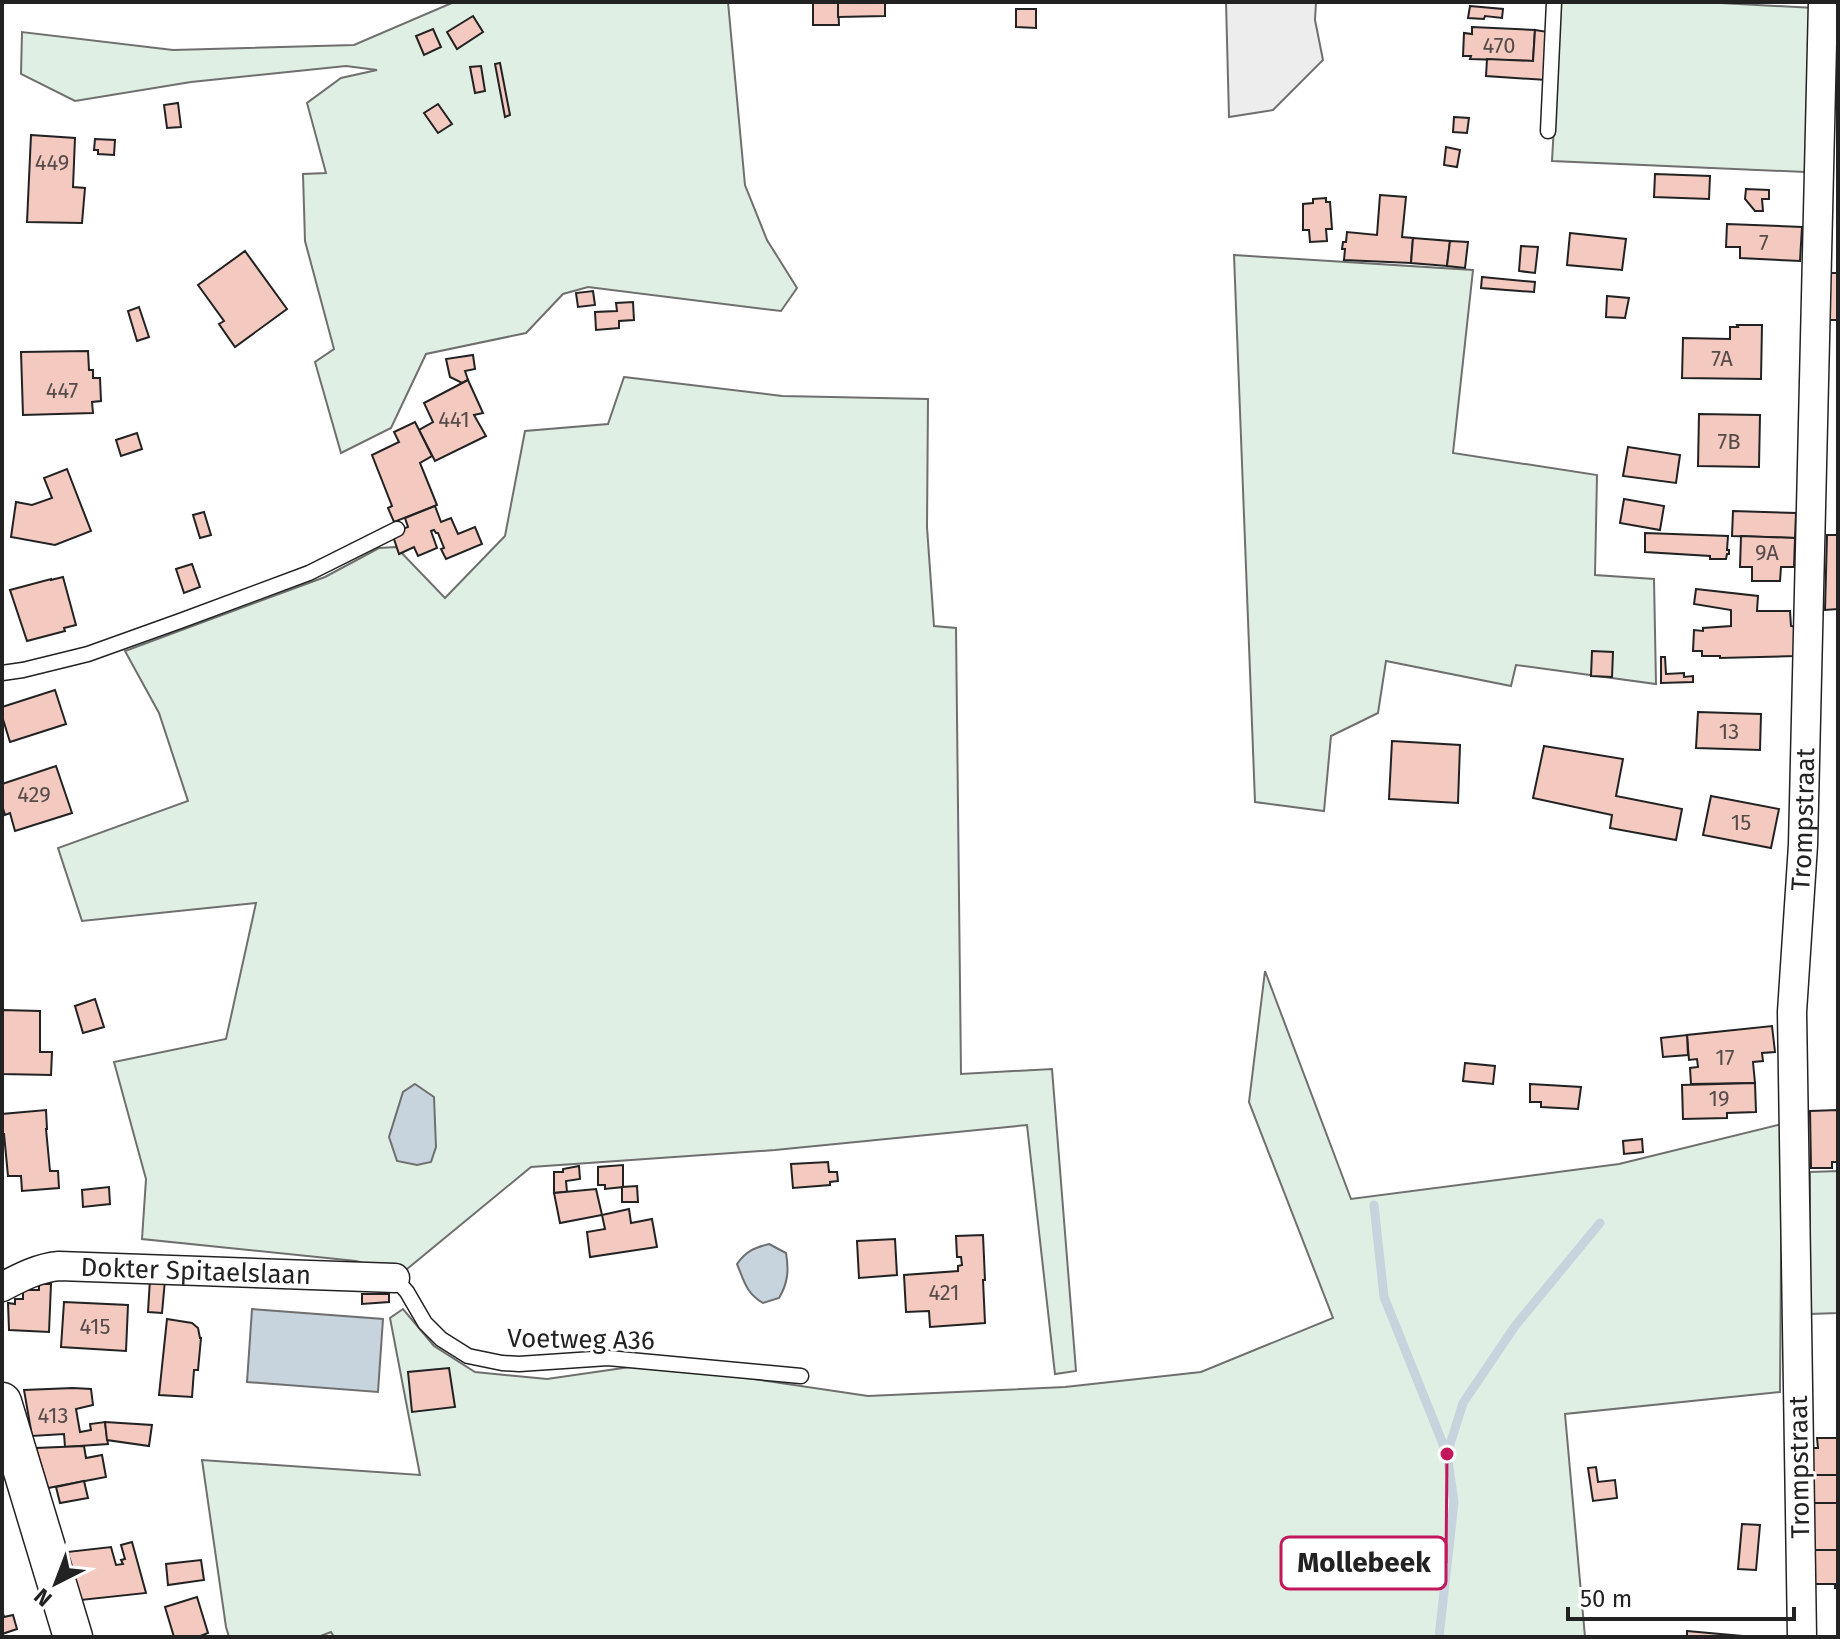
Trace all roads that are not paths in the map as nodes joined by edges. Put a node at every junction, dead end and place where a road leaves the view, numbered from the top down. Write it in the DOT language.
graph roads {
  1 [pos="1554,2"];
  2 [pos="1823,2"];
  3 [pos="1548,131"];
  4 [pos="397,529"];
  5 [pos="2,673"];
  6 [pos="395,1278"];
  7 [pos="2,1287"];
  8 [pos="801,1376"];
  9 [pos="5,1425"];
  10 [pos="73,1637"];
  11 [pos="1802,1637"];
  1 -- 3 [label="lane"];
  2 -- 11 [label="street, Trompstraat"];
  4 -- 5 [label="lane"];
  6 -- 7 [label="street, Dokter Spitaelslaan"];
  6 -- 8 [label="lane, Voetweg A36"];
  9 -- 10 [label="street"];
}
